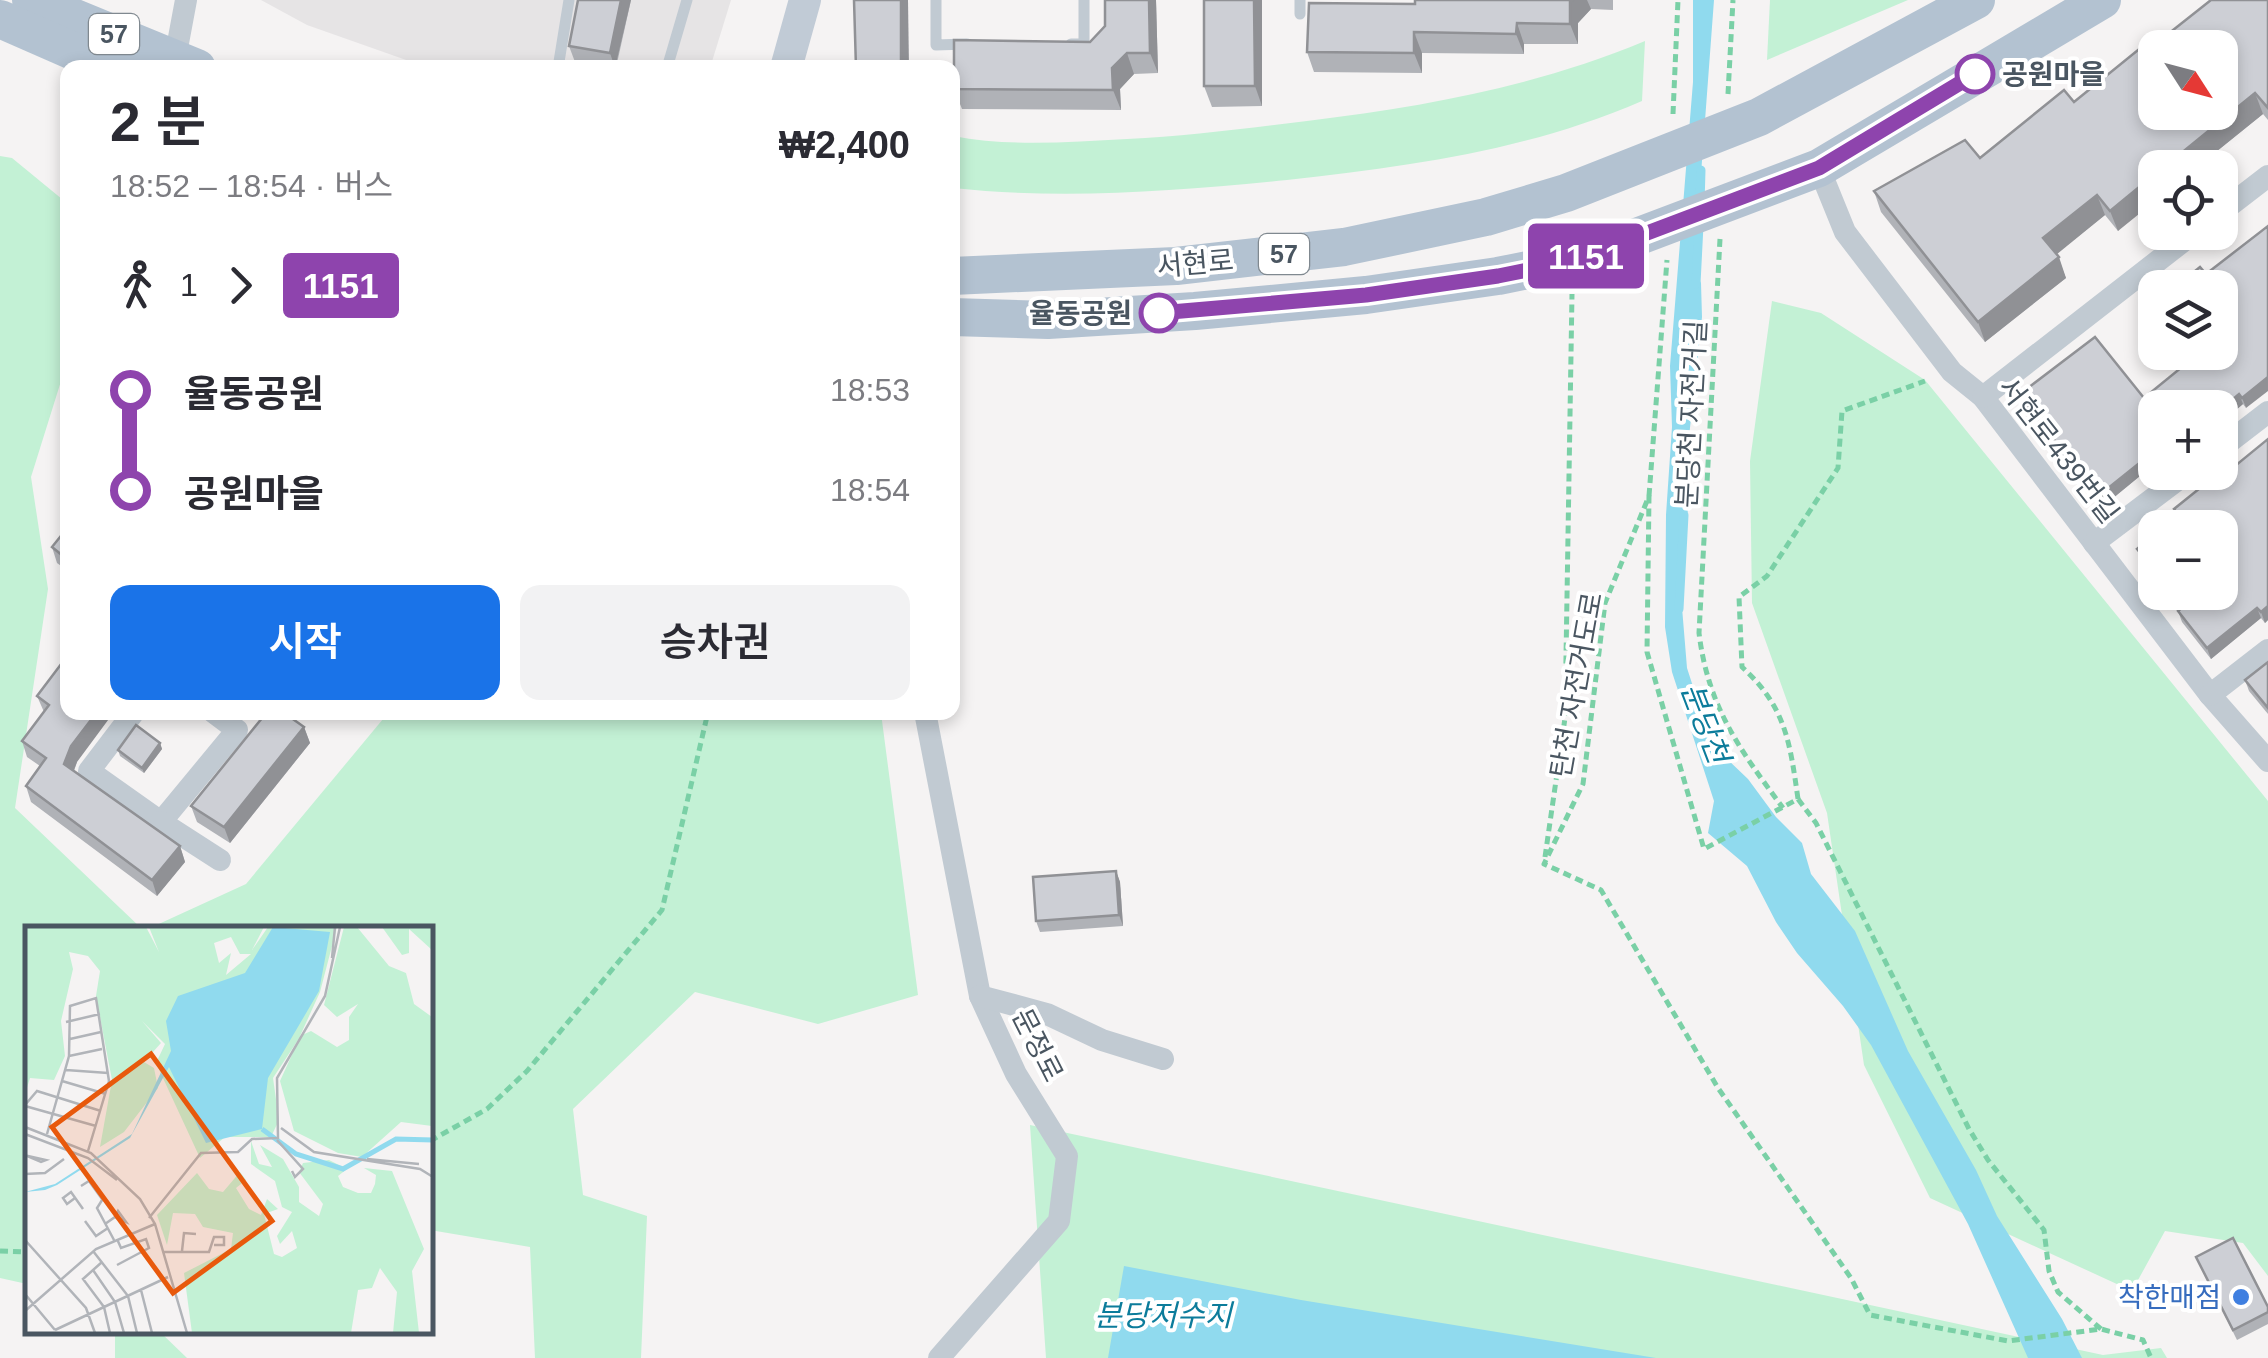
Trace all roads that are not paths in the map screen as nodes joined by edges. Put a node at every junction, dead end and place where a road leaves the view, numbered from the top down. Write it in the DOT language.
graph roads {
  1 [pos="31,0"];
  2 [pos="186,0"];
  3 [pos="569,0"];
  4 [pos="687,0"];
  5 [pos="806,0"];
  6 [pos="936,0"];
  7 [pos="1084,0"];
  8 [pos="1976,0"];
  9 [pos="2102,0"];
  10 [pos="0,19"];
  11 [pos="973,44"];
  12 [pos="1066,44"];
  13 [pos="94,60"];
  14 [pos="179,60"];
  15 [pos="186,60"];
  16 [pos="559,60"];
  17 [pos="669,60"];
  18 [pos="788,60"];
  19 [pos="1819,168"];
  20 [pos="2268,176"];
  21 [pos="2238,199"];
  22 [pos="2172,250"];
  23 [pos="960,276"];
  24 [pos="960,317"];
  25 [pos="1983,397"];
  26 [pos="2268,412"];
  27 [pos="2238,434"];
  28 [pos="2164,490"];
  29 [pos="2094,543"];
  30 [pos="2268,650"];
  31 [pos="2210,695"];
  32 [pos="128,720"];
  33 [pos="224,720"];
  34 [pos="927,720"];
  35 [pos="2268,761"];
  36 [pos="161,822"];
  37 [pos="220,860"];
  38 [pos="980,996"];
  39 [pos="1163,1059"];
  40 [pos="939,1358"];
  1 -- 14 [label="main road, 57"];
  2 -- 15 [label="street"];
  3 -- 16 [label="lane"];
  4 -- 17 [label="lane"];
  5 -- 18 [label="street"];
  6 -- 11 [label="lane"];
  7 -- 12 [label="lane"];
  8 -- 23 [label="main road, 서현로 / 57"];
  9 -- 19 [label="main road, 57"];
  10 -- 13 [label="main road, 57"];
  19 -- 24 [label="main road, 서현로 / 57"];
  19 -- 25 [label="street, 서현로439번길"];
  20 -- 21 [label="street"];
  22 -- 25 [label="street"];
  25 -- 29 [label="street, 서현로439번길"];
  26 -- 27 [label="street"];
  28 -- 29 [label="street"];
  29 -- 31 [label="street, 서현로439번길"];
  30 -- 31 [label="street"];
  31 -- 35 [label="street, 서현로439번길"];
  32 -- 36 [label="street"];
  33 -- 36 [label="street"];
  34 -- 38 [label="street, 문정로"];
  36 -- 37 [label="street"];
  38 -- 39 [label="street"];
  38 -- 40 [label="street, 문정로"];
}
